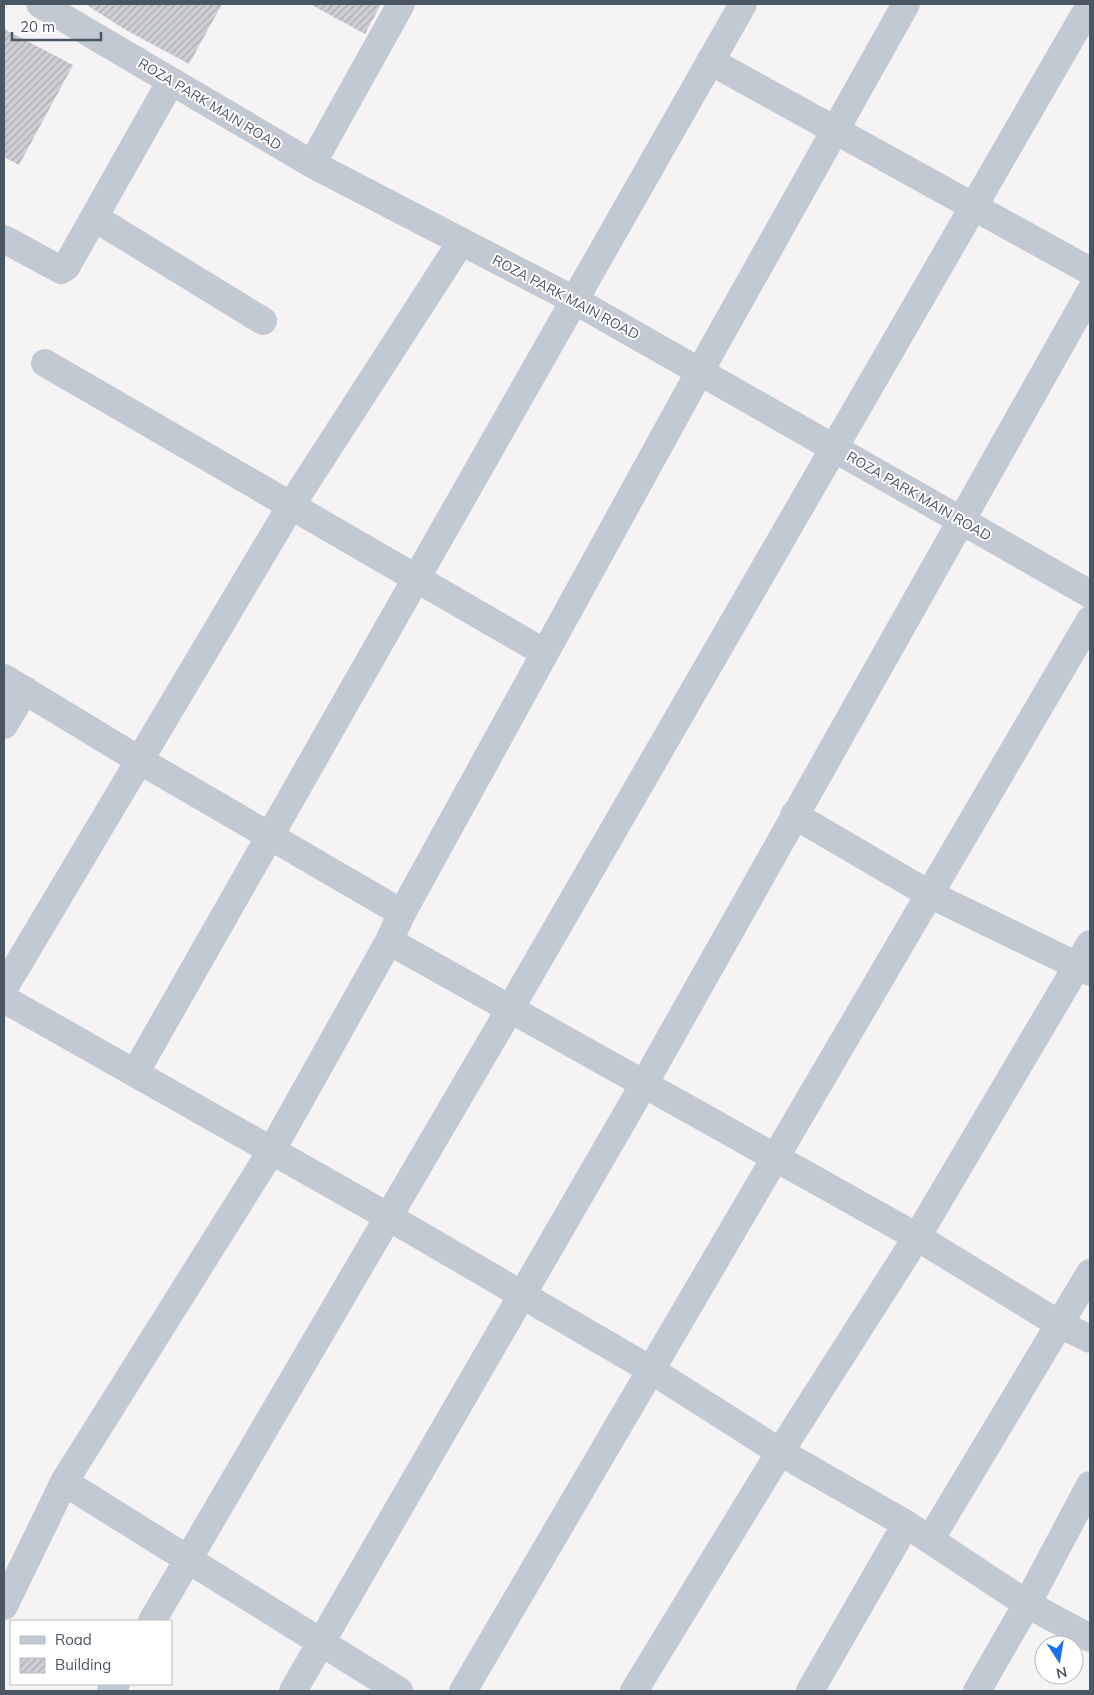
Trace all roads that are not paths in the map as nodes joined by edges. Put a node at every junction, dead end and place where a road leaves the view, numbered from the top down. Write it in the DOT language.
graph roads {
  1 [pos="40,4"];
  2 [pos="401,4"];
  3 [pos="743,4"];
  4 [pos="906,4"];
  5 [pos="1090,5"];
  6 [pos="710,61"];
  7 [pos="171,81"];
  8 [pos="835,130"];
  9 [pos="312,164"];
  10 [pos="973,206"];
  11 [pos="95,218"];
  12 [pos="4,239"];
  13 [pos="461,242"];
  14 [pos="1090,271"];
  15 [pos="1090,292"];
  16 [pos="574,300"];
  17 [pos="263,321"];
  18 [pos="44,362"];
  19 [pos="700,371"];
  20 [pos="833,447"];
  21 [pos="292,504"];
  22 [pos="961,520"];
  23 [pos="417,577"];
  24 [pos="1090,594"];
  25 [pos="1090,620"];
  26 [pos="545,653"];
  27 [pos="15,684"];
  28 [pos="4,725"];
  29 [pos="140,760"];
  30 [pos="794,815"];
  31 [pos="270,836"];
  32 [pos="929,894"];
  33 [pos="402,913"];
  34 [pos="389,941"];
  35 [pos="1086,960"];
  36 [pos="4,988"];
  37 [pos="4,999"];
  38 [pos="510,1009"];
  39 [pos="135,1073"];
  40 [pos="644,1084"];
  41 [pos="272,1150"];
  42 [pos="776,1159"];
  43 [pos="388,1216"];
  44 [pos="917,1238"];
  45 [pos="1090,1273"];
  46 [pos="522,1294"];
  47 [pos="1058,1324"];
  48 [pos="1090,1339"];
  49 [pos="651,1370"];
  50 [pos="780,1452"];
  51 [pos="64,1482"];
  52 [pos="1090,1484"];
  53 [pos="906,1524"];
  54 [pos="930,1540"];
  55 [pos="187,1561"];
  56 [pos="1027,1604"];
  57 [pos="4,1606"];
  58 [pos="153,1620"];
  59 [pos="1090,1638"];
  60 [pos="322,1644"];
  61 [pos="293,1691"];
  62 [pos="399,1691"];
  63 [pos="463,1691"];
  64 [pos="634,1691"];
  65 [pos="810,1691"];
  66 [pos="977,1691"];
  1 -- 7 [label="street, ROZA PARK MAIN ROAD"];
  2 -- 9 [label="street"];
  3 -- 6 [label="street"];
  4 -- 8 [label="street"];
  5 -- 10 [label="street"];
  6 -- 8 [label="street"];
  6 -- 16 [label="street"];
  7 -- 9 [label="street, ROZA PARK MAIN ROAD"];
  7 -- 11 [label="street"];
  8 -- 10 [label="street"];
  8 -- 19 [label="street"];
  9 -- 13 [label="street, ROZA PARK MAIN ROAD"];
  10 -- 14 [label="street"];
  10 -- 20 [label="street"];
  11 -- 12 [label="street"];
  11 -- 17 [label="street"];
  13 -- 16 [label="street, ROZA PARK MAIN ROAD"];
  13 -- 21 [label="street"];
  15 -- 22 [label="street"];
  16 -- 19 [label="street, ROZA PARK MAIN ROAD"];
  16 -- 23 [label="street"];
  18 -- 21 [label="street"];
  19 -- 20 [label="street, ROZA PARK MAIN ROAD"];
  19 -- 26 [label="street"];
  20 -- 22 [label="street, ROZA PARK MAIN ROAD"];
  20 -- 38 [label="street"];
  21 -- 23 [label="street"];
  21 -- 29 [label="street"];
  22 -- 24 [label="street, ROZA PARK MAIN ROAD"];
  22 -- 30 [label="street"];
  23 -- 26 [label="street"];
  23 -- 31 [label="street"];
  25 -- 32 [label="street"];
  26 -- 33 [label="street"];
  27 -- 28 [label="street"];
  27 -- 29 [label="street"];
  29 -- 31 [label="street"];
  29 -- 36 [label="street"];
  30 -- 32 [label="street"];
  30 -- 40 [label="street"];
  31 -- 33 [label="street"];
  31 -- 39 [label="street"];
  32 -- 35 [label="street"];
  32 -- 42 [label="street"];
  33 -- 34 [label="street"];
  34 -- 38 [label="street"];
  34 -- 41 [label="street"];
  35 -- 44 [label="street"];
  37 -- 39 [label="street"];
  38 -- 40 [label="street"];
  38 -- 43 [label="street"];
  39 -- 41 [label="street"];
  40 -- 42 [label="street"];
  40 -- 46 [label="street"];
  41 -- 43 [label="street"];
  41 -- 51 [label="street"];
  42 -- 44 [label="street"];
  42 -- 49 [label="street"];
  43 -- 46 [label="street"];
  43 -- 55 [label="street"];
  44 -- 47 [label="street"];
  44 -- 50 [label="street"];
  45 -- 47 [label="street"];
  46 -- 49 [label="street"];
  46 -- 60 [label="street"];
  47 -- 48 [label="street"];
  47 -- 54 [label="street"];
  49 -- 50 [label="street"];
  49 -- 63 [label="street"];
  50 -- 53 [label="street"];
  50 -- 64 [label="street"];
  51 -- 55 [label="street"];
  51 -- 57 [label="street"];
  52 -- 56 [label="street"];
  53 -- 54 [label="street"];
  53 -- 65 [label="street"];
  54 -- 56 [label="street"];
  55 -- 58 [label="street"];
  55 -- 60 [label="street"];
  56 -- 59 [label="street"];
  56 -- 66 [label="street"];
  60 -- 61 [label="street"];
  60 -- 62 [label="street"];
}
